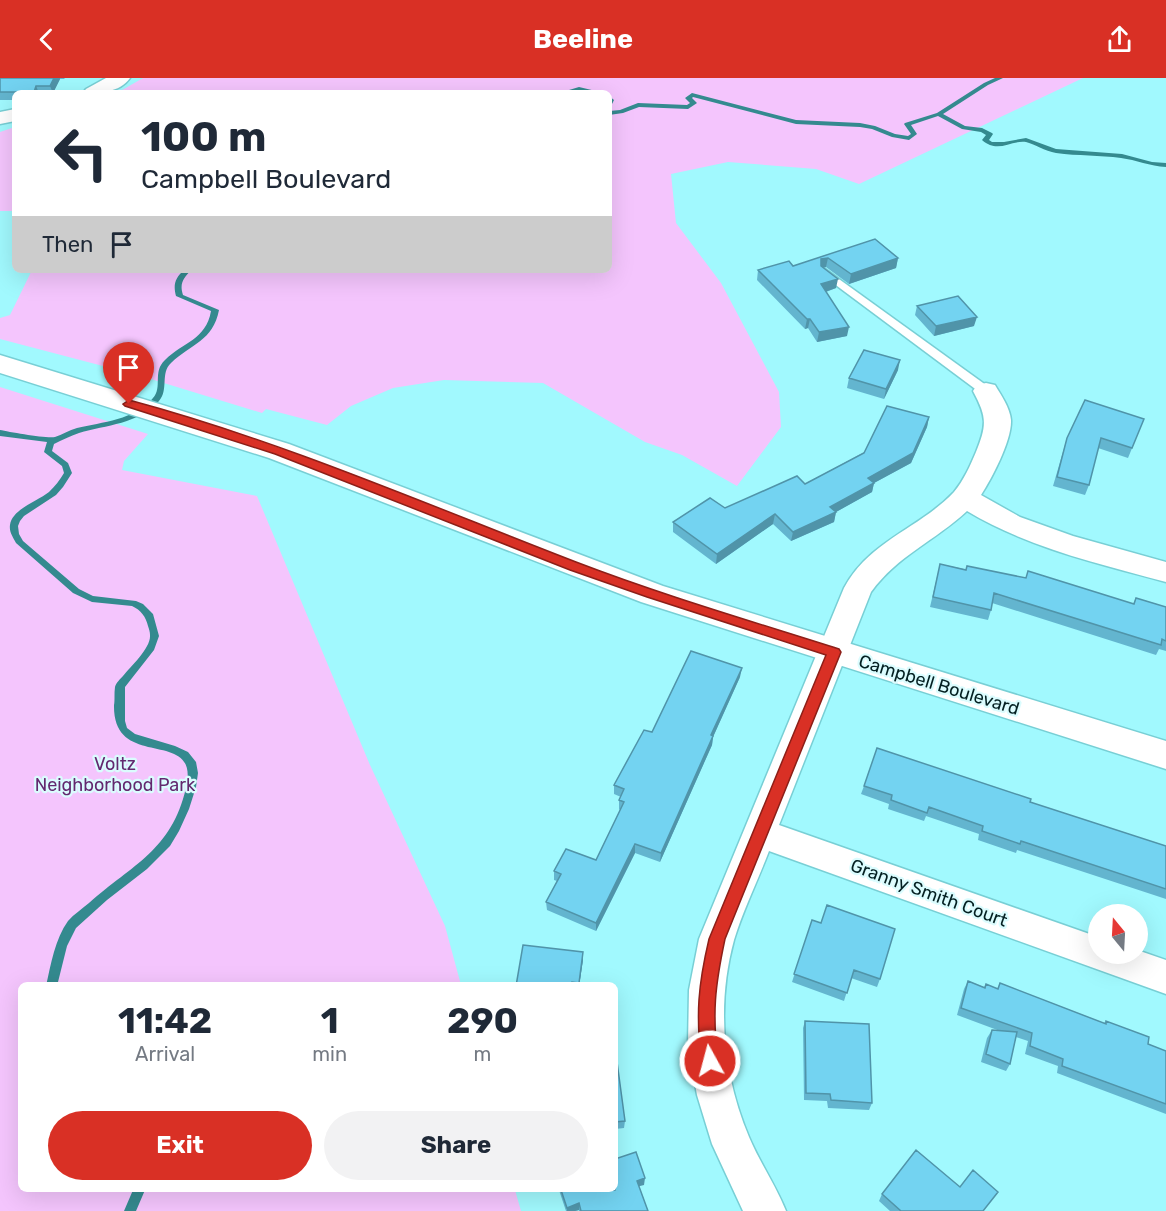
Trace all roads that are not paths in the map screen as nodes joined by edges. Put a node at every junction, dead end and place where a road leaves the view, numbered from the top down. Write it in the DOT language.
graph roads {
  1 [pos="120,78"];
  2 [pos="98,90"];
  3 [pos="825,272"];
  4 [pos="0,364"];
  5 [pos="986,391"];
  6 [pos="965,498"];
  7 [pos="1166,572"];
  8 [pos="834,652"];
  9 [pos="1166,755"];
  10 [pos="760,833"];
  11 [pos="1088,949"];
  12 [pos="1130,964"];
  13 [pos="1166,977"];
  14 [pos="766,1211"];
  1 -- 2 [label="street"];
  3 -- 5 [label="lane"];
  4 -- 8 [label="street, Campbell Boulevard"];
  5 -- 6 [label="street"];
  6 -- 7 [label="street"];
  6 -- 8 [label="street"];
  8 -- 9 [label="street, Campbell Boulevard"];
  8 -- 10 [label="street"];
  10 -- 11 [label="street, Granny Smith Court"];
  10 -- 14 [label="street"];
  12 -- 13 [label="street, Granny Smith Court"];
}
